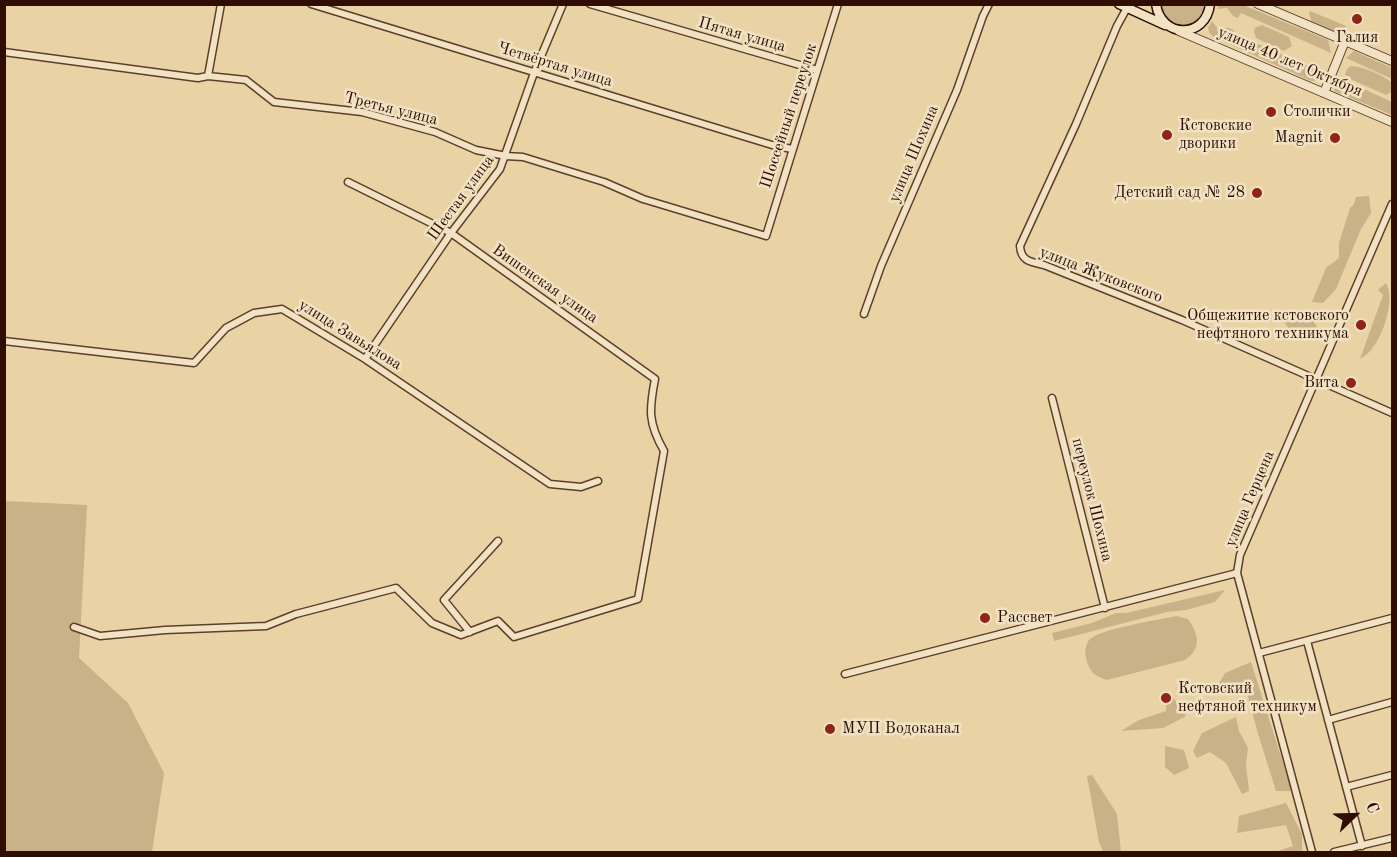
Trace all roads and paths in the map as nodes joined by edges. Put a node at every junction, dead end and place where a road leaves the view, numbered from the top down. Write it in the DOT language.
graph roads {
  1 [pos="221,4"];
  2 [pos="311,4"];
  3 [pos="564,4"];
  4 [pos="590,4"];
  5 [pos="838,4"];
  6 [pos="989,4"];
  7 [pos="1156,4"];
  8 [pos="1210,4"];
  9 [pos="1258,4"];
  10 [pos="1125,6"];
  11 [pos="1172,28"];
  12 [pos="1345,41"];
  13 [pos="4,52"];
  14 [pos="1392,61"];
  15 [pos="817,70"];
  16 [pos="534,73"];
  17 [pos="208,76"];
  18 [pos="1324,93"];
  19 [pos="1392,122"];
  20 [pos="792,149"];
  21 [pos="506,156"];
  22 [pos="348,182"];
  23 [pos="1392,204"];
  24 [pos="451,233"];
  25 [pos="766,236"];
  26 [pos="864,314"];
  27 [pos="4,341"];
  28 [pos="365,359"];
  29 [pos="1317,380"];
  30 [pos="1052,398"];
  31 [pos="1392,412"];
  32 [pos="598,482"];
  33 [pos="498,541"];
  34 [pos="1237,573"];
  35 [pos="1105,608"];
  36 [pos="1392,618"];
  37 [pos="74,627"];
  38 [pos="470,632"];
  39 [pos="1307,641"];
  40 [pos="1259,653"];
  41 [pos="845,674"];
  42 [pos="1392,702"];
  43 [pos="1328,720"];
  44 [pos="1392,775"];
  45 [pos="1346,787"];
  46 [pos="1392,838"];
  47 [pos="1362,846"];
  48 [pos="1312,852"];
  49 [pos="1334,852"];
  1 -- 17 [label="street"];
  2 -- 16 [label="street, Четвёртая улица"];
  3 -- 16 [label="street, Шестая улица"];
  4 -- 15 [label="street, Пятая улица"];
  5 -- 15 [label="street, Шоссейный переулок"];
  6 -- 26 [label="street, улица Шохина"];
  7 -- 11 [label="main road"];
  8 -- 11 [label="main road, улица 40 лет Октября"];
  9 -- 12 [label="street"];
  10 -- 11 [label="main road"];
  10 -- 29 [label="street, улица Жуковского"];
  11 -- 18 [label="street, улица 40 лет Октября"];
  12 -- 14 [label="street"];
  12 -- 18 [label="street"];
  13 -- 17 [label="street, Третья улица"];
  15 -- 20 [label="street, Шоссейный переулок"];
  16 -- 20 [label="street, Четвёртая улица"];
  16 -- 21 [label="street, Шестая улица"];
  17 -- 21 [label="street, Третья улица"];
  18 -- 19 [label="street, улица 40 лет Октября"];
  20 -- 25 [label="street, Шоссейный переулок"];
  21 -- 24 [label="street, Шестая улица"];
  21 -- 25 [label="street, Третья улица"];
  22 -- 24 [label="street, Вишенская улица"];
  23 -- 29 [label="street, улица Герцена"];
  24 -- 28 [label="street, Шестая улица"];
  24 -- 38 [label="street, Вишенская улица"];
  27 -- 28 [label="street, улица Завьялова"];
  28 -- 32 [label="street, улица Завьялова"];
  29 -- 31 [label="street, улица Жуковского"];
  29 -- 34 [label="street, улица Герцена"];
  30 -- 35 [label="street, переулок Шохина"];
  33 -- 38 [label="street"];
  34 -- 35 [label="street"];
  34 -- 40 [label="street, улица Герцена"];
  35 -- 41 [label="street"];
  36 -- 39 [label="street"];
  37 -- 38 [label="street"];
  39 -- 40 [label="street"];
  39 -- 43 [label="street"];
  40 -- 48 [label="street, улица Герцена"];
  42 -- 43 [label="street"];
  43 -- 45 [label="street"];
  44 -- 45 [label="street"];
  45 -- 47 [label="street"];
  46 -- 47 [label="street"];
  47 -- 49 [label="street"];
}
